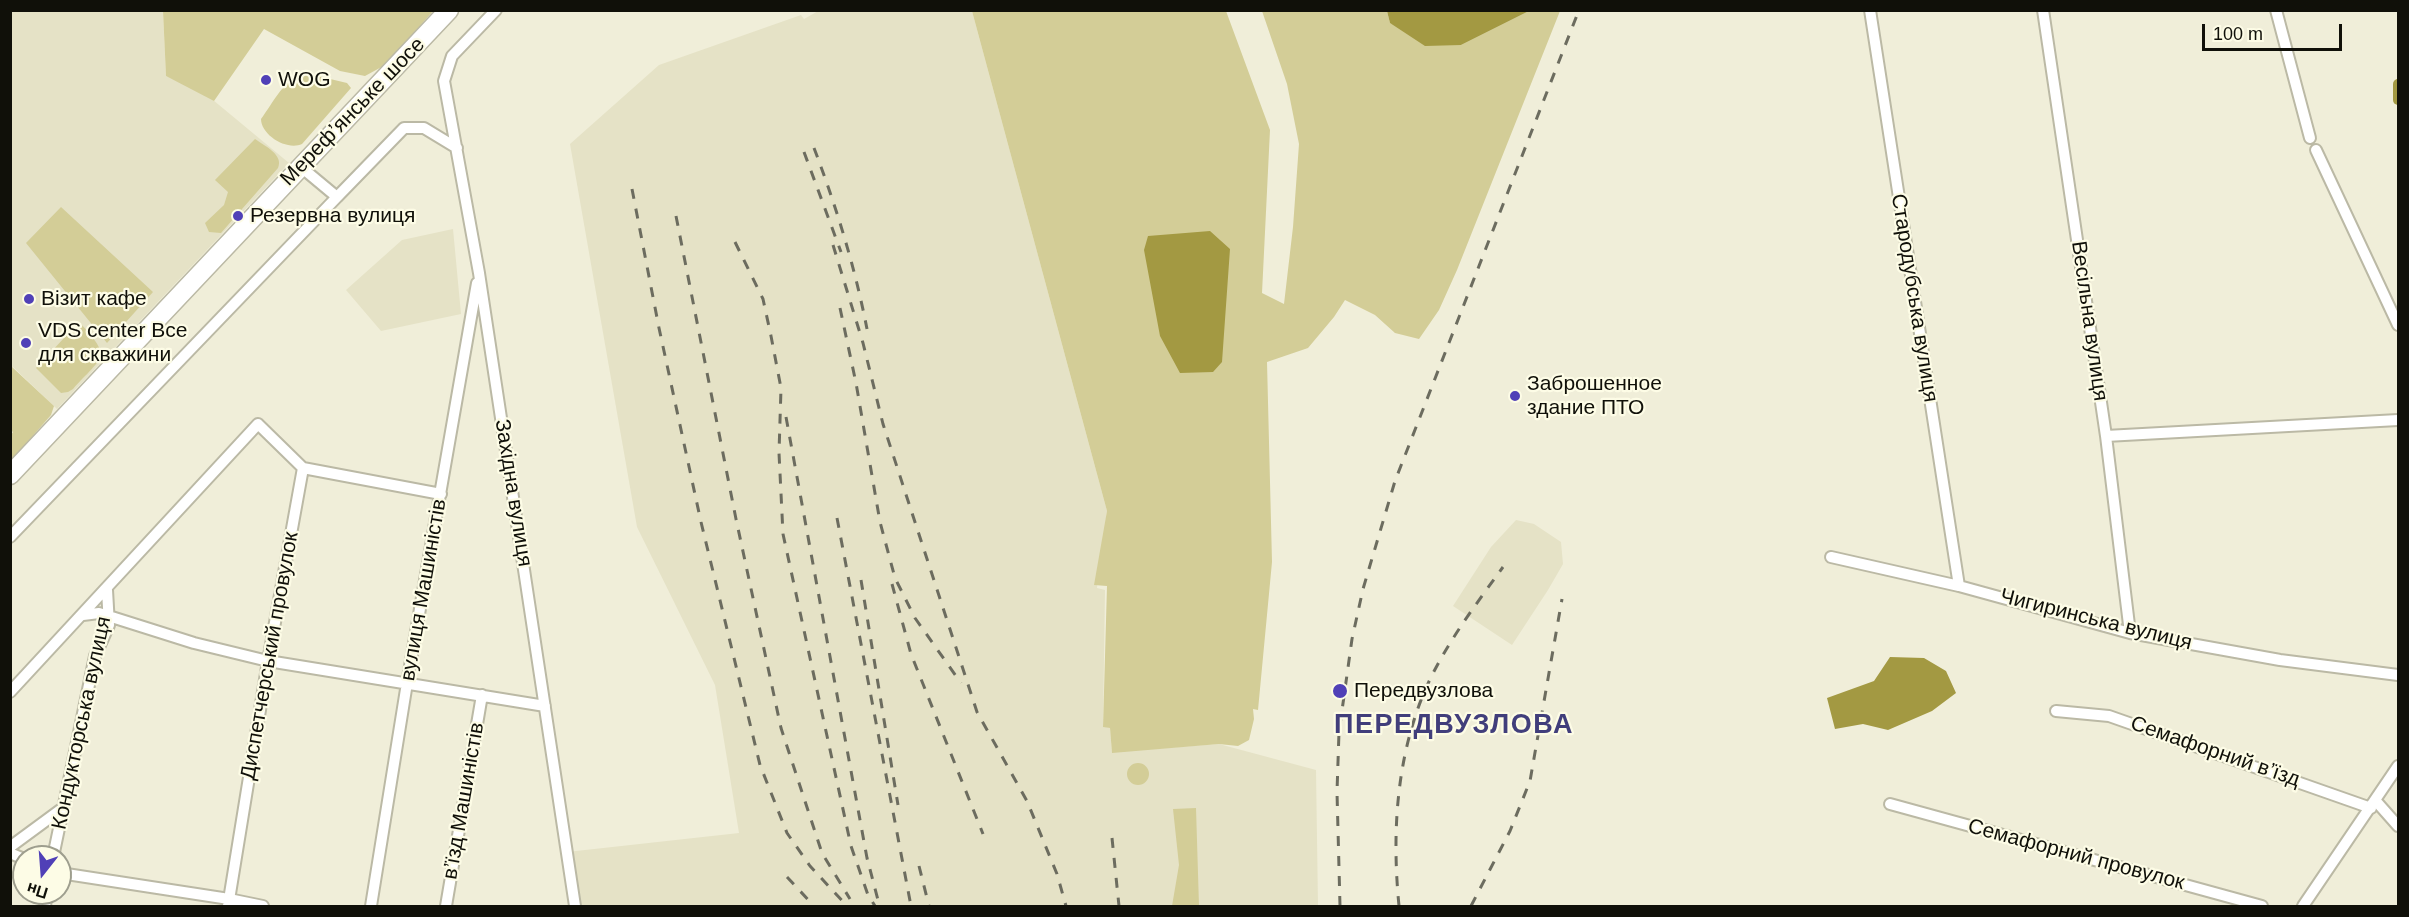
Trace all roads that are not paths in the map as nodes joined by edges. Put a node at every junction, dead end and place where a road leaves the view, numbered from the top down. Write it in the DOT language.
graph roads {
  1 [pos="449,10"];
  2 [pos="496,10"];
  3 [pos="1870,10"];
  4 [pos="2043,10"];
  5 [pos="2276,10"];
  6 [pos="2310,138"];
  7 [pos="458,148"];
  8 [pos="2316,150"];
  9 [pos="301,166"];
  10 [pos="337,197"];
  11 [pos="479,273"];
  12 [pos="2398,325"];
  13 [pos="2398,420"];
  14 [pos="2106,436"];
  15 [pos="303,468"];
  16 [pos="10,475"];
  17 [pos="441,494"];
  18 [pos="10,537"];
  19 [pos="1831,557"];
  20 [pos="1959,586"];
  21 [pos="107,590"];
  22 [pos="83,615"];
  23 [pos="108,615"];
  24 [pos="2130,633"];
  25 [pos="268,661"];
  26 [pos="2398,675"];
  27 [pos="407,683"];
  28 [pos="10,692"];
  29 [pos="482,695"];
  30 [pos="545,706"];
  31 [pos="2056,711"];
  32 [pos="2398,766"];
  33 [pos="1890,804"];
  34 [pos="2373,804"];
  35 [pos="63,808"];
  36 [pos="2398,826"];
  37 [pos="55,845"];
  38 [pos="10,847"];
  39 [pos="72,875"];
  40 [pos="229,903"];
  41 [pos="262,906"];
  42 [pos="371,906"];
  43 [pos="446,906"];
  44 [pos="575,906"];
  45 [pos="2262,906"];
  46 [pos="2303,906"];
  1 -- 9 [label="highway, Мереф’янське шосе"];
  2 -- 7 [label="street, Західна вулиця"];
  3 -- 20 [label="street, Стародубська вулиця"];
  4 -- 14 [label="street, Весільна вулиця"];
  5 -- 6 [label="street"];
  7 -- 10 [label="street"];
  7 -- 11 [label="street, Західна вулиця"];
  8 -- 12 [label="street"];
  9 -- 10 [label="street"];
  9 -- 16 [label="highway, Мереф’янське шосе"];
  10 -- 18 [label="street"];
  11 -- 17 [label="street, вулиця Машиністів"];
  11 -- 30 [label="street, Західна вулиця"];
  13 -- 14 [label="street"];
  14 -- 24 [label="street, Весільна вулиця"];
  15 -- 17 [label="street"];
  15 -- 21 [label="street"];
  15 -- 25 [label="street, Диспетчерський провулок"];
  17 -- 27 [label="street, вулиця Машиністів"];
  19 -- 20 [label="street, Чигиринська вулиця"];
  20 -- 24 [label="street, Чигиринська вулиця"];
  21 -- 22 [label="street"];
  21 -- 23 [label="street, Кондукторська вулиця"];
  22 -- 23 [label="street"];
  22 -- 28 [label="street"];
  23 -- 25 [label="street"];
  23 -- 35 [label="street, Кондукторська вулиця"];
  24 -- 26 [label="street, Чигиринська вулиця"];
  25 -- 27 [label="street"];
  25 -- 40 [label="street, Диспетчерський провулок"];
  27 -- 29 [label="street"];
  27 -- 42 [label="street, вулиця Машиністів"];
  29 -- 30 [label="street"];
  29 -- 43 [label="street, в’їзд Машиністів"];
  30 -- 44 [label="street, Західна вулиця"];
  31 -- 34 [label="street, Семафорний в’їзд"];
  32 -- 34 [label="street"];
  33 -- 45 [label="street, Семафорний провулок"];
  34 -- 36 [label="street"];
  34 -- 46 [label="street"];
  35 -- 37 [label="street, Кондукторська вулиця"];
  35 -- 38 [label="street"];
  39 -- 40 [label="street"];
  40 -- 41 [label="street"];
}
